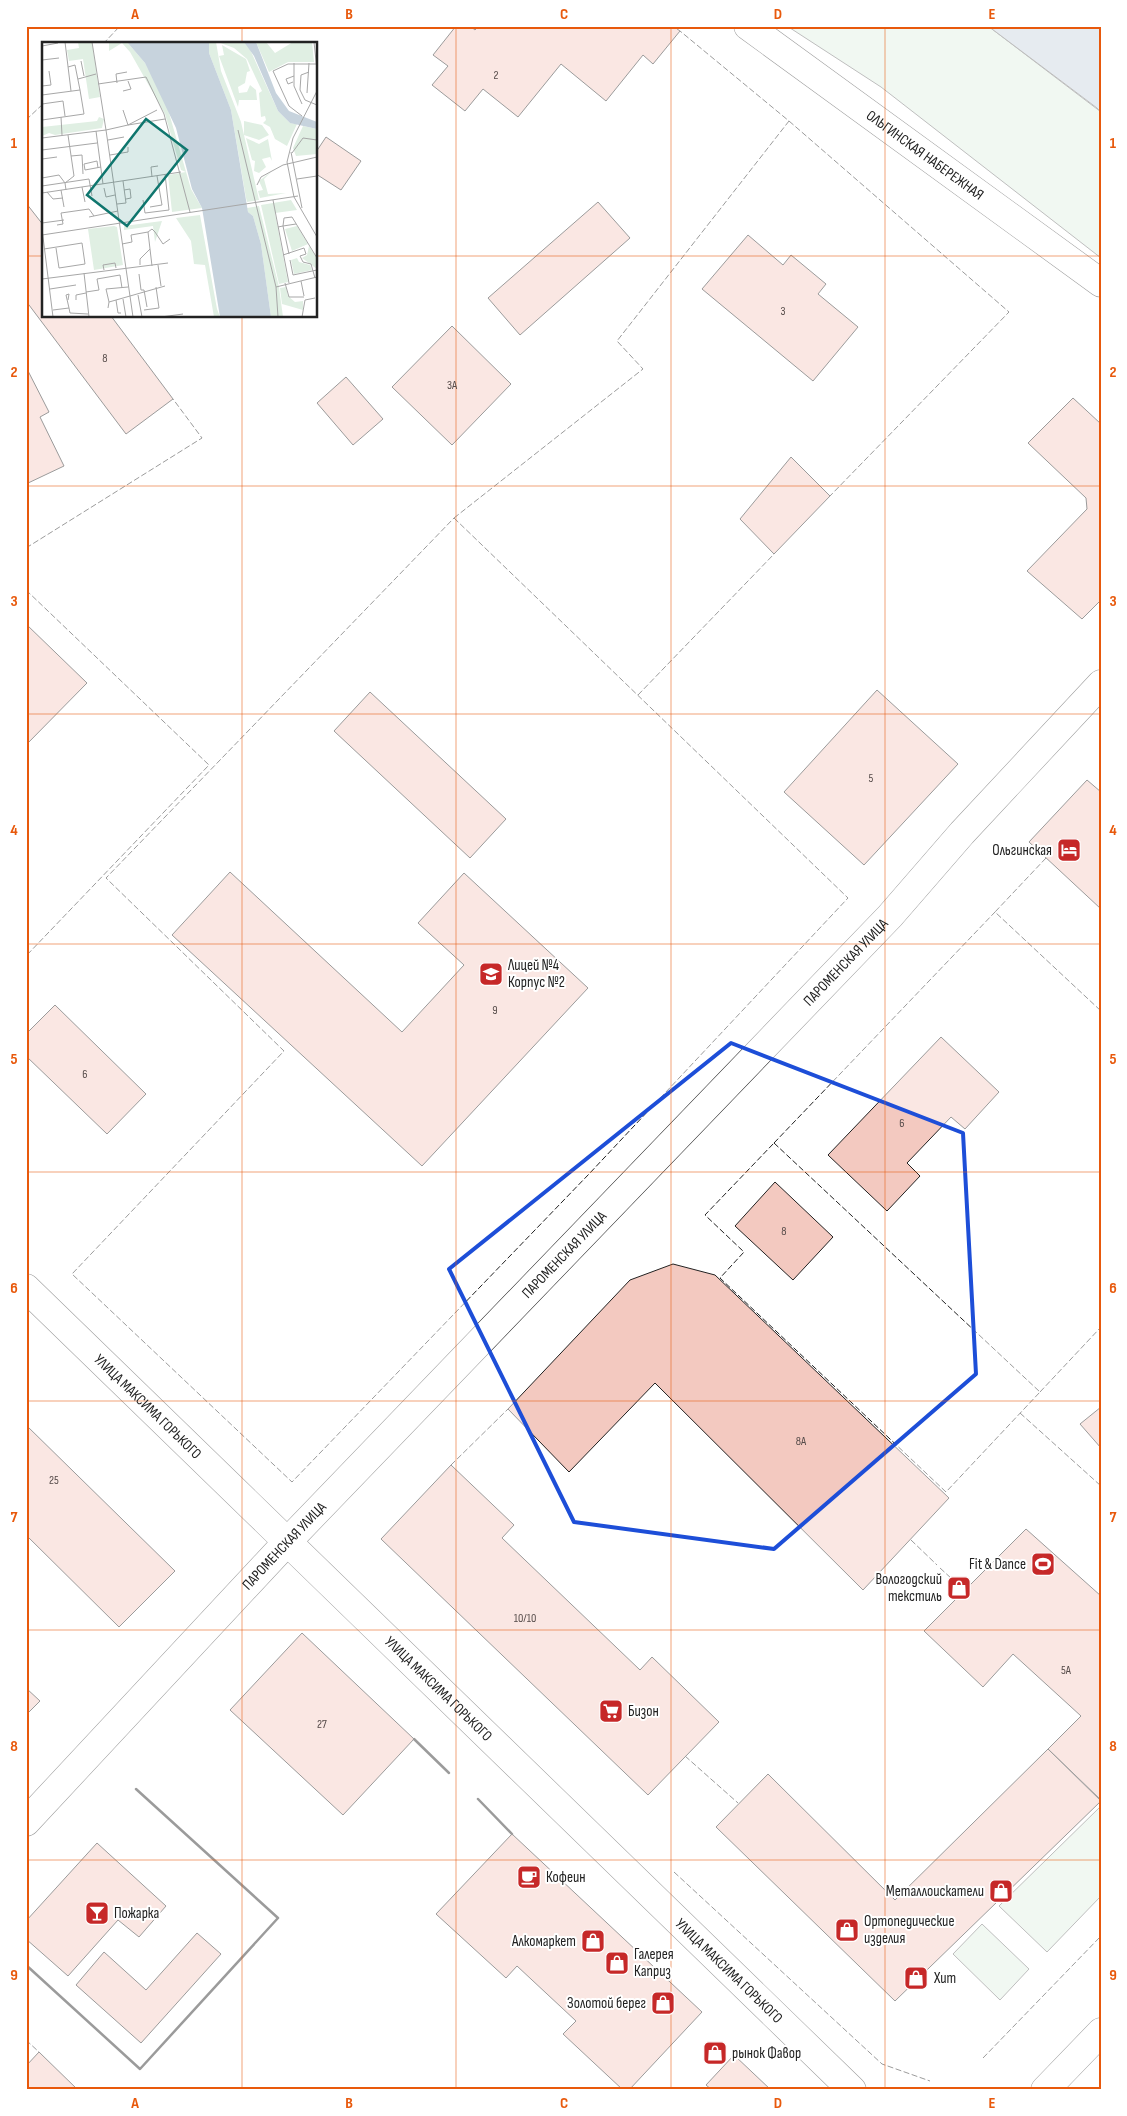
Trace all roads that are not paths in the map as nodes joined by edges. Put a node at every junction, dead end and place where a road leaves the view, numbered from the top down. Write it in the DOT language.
graph roads {
  1 [pos="748,26"];
  2 [pos="1101,283"];
  3 [pos="1101,684"];
  4 [pos="26,1288"];
  5 [pos="288,1541"];
  6 [pos="26,1822"];
  7 [pos="1101,2032"];
  8 [pos="852,2090"];
  9 [pos="1045,2090"];
  1 -- 2 [label="street, ОЛЬГИНСКАЯ НАБЕРЕЖНАЯ"];
  3 -- 5 [label="street, ПАРОМЕНСКАЯ УЛИЦА"];
  4 -- 5 [label="street, УЛИЦА МАКСИМА ГОРЬКОГО"];
  5 -- 6 [label="street, ПАРОМЕНСКАЯ УЛИЦА"];
  5 -- 8 [label="street, УЛИЦА МАКСИМА ГОРЬКОГО"];
  7 -- 9 [label="street"];
}
